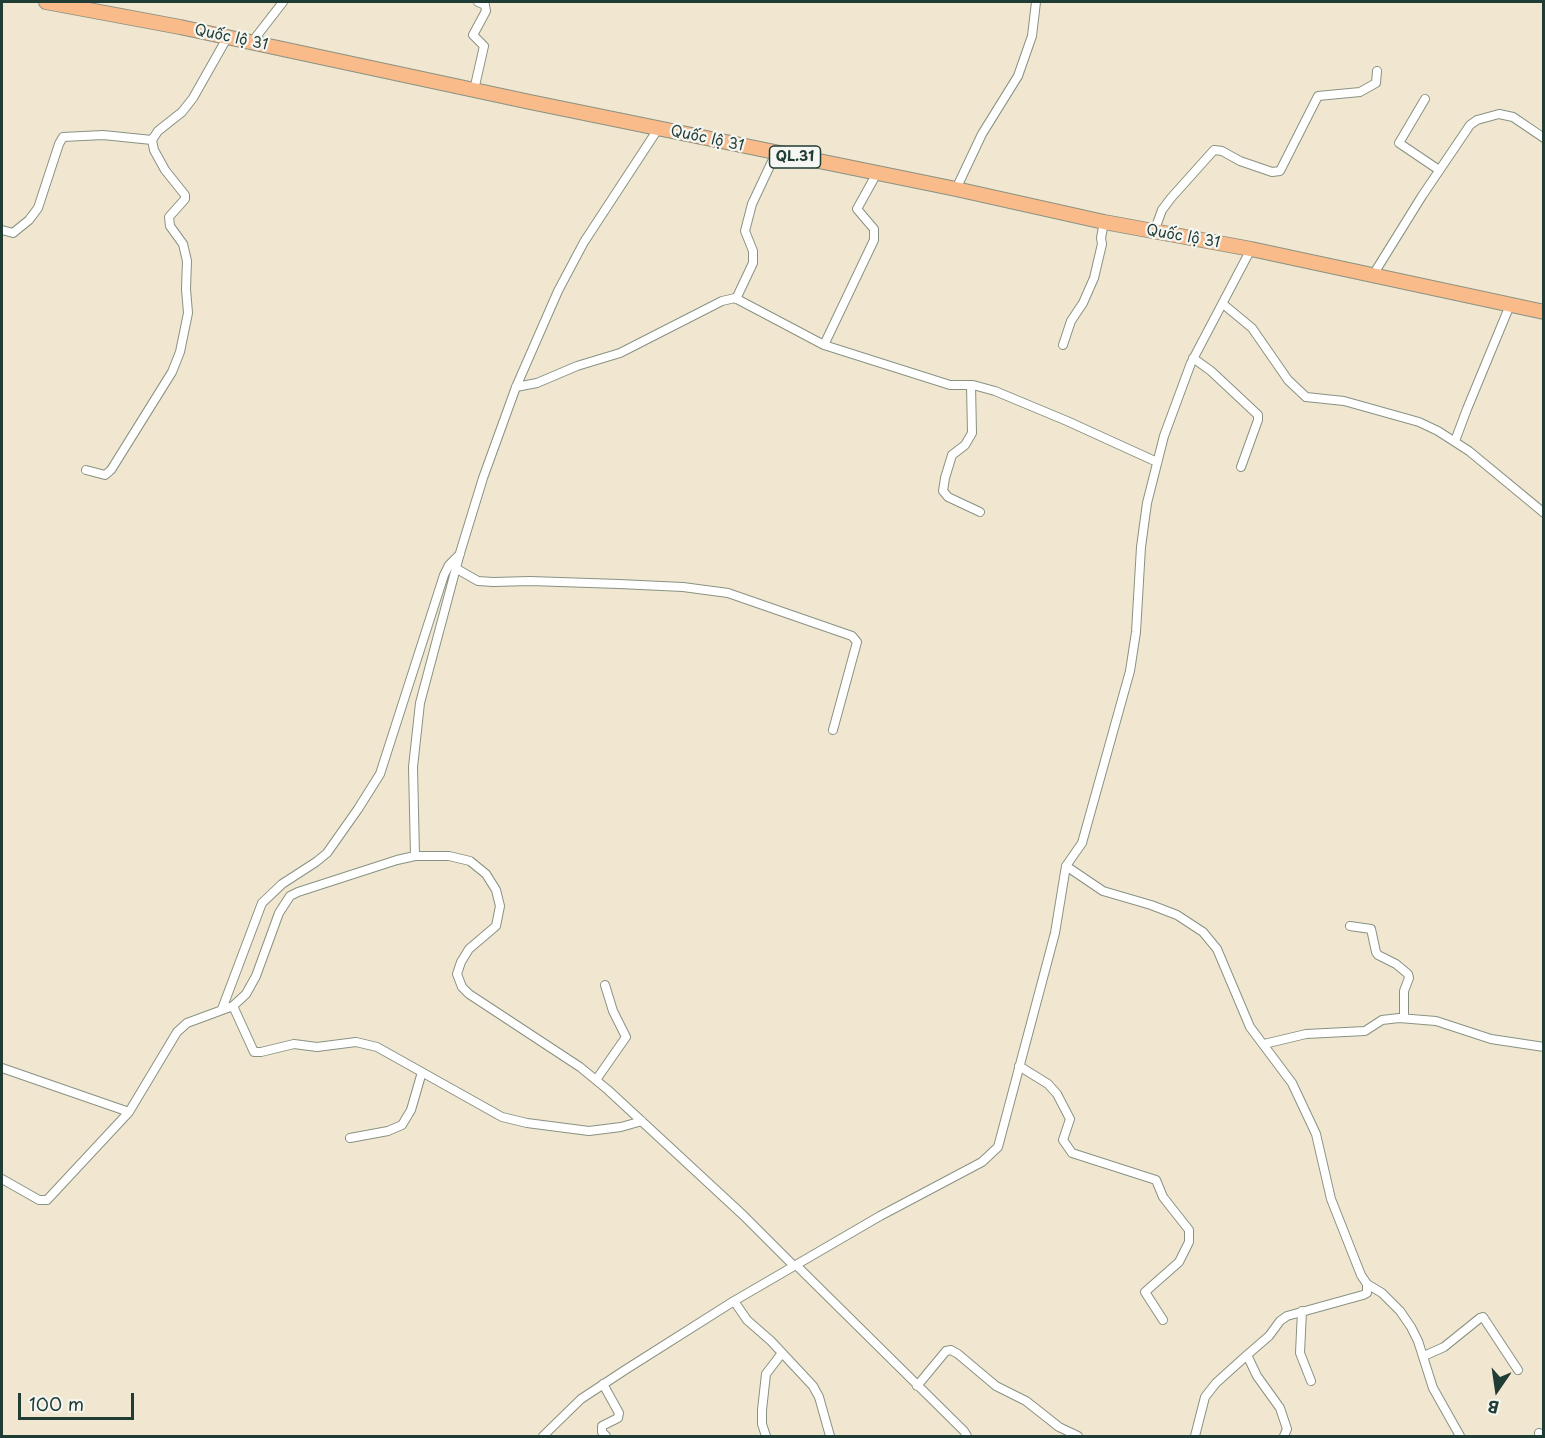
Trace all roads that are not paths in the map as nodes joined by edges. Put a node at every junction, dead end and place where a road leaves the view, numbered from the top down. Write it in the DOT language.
graph roads {
  1 [pos="46,2"];
  2 [pos="283,2"];
  3 [pos="478,2"];
  4 [pos="1036,2"];
  5 [pos="227,38"];
  6 [pos="252,42"];
  7 [pos="1377,71"];
  8 [pos="474,90"];
  9 [pos="1425,99"];
  10 [pos="658,129"];
  11 [pos="1544,138"];
  12 [pos="152,140"];
  13 [pos="777,153"];
  14 [pos="1439,170"];
  15 [pos="877,173"];
  16 [pos="956,189"];
  17 [pos="1104,222"];
  18 [pos="2,230"];
  19 [pos="1154,232"];
  20 [pos="1251,249"];
  21 [pos="1373,275"];
  22 [pos="736,299"];
  23 [pos="1223,304"];
  24 [pos="1510,305"];
  25 [pos="1544,312"];
  26 [pos="824,345"];
  27 [pos="1063,345"];
  28 [pos="1193,358"];
  29 [pos="971,385"];
  30 [pos="516,387"];
  31 [pos="1455,441"];
  32 [pos="1157,462"];
  33 [pos="1241,467"];
  34 [pos="86,470"];
  35 [pos="980,512"];
  36 [pos="1544,513"];
  37 [pos="460,553"];
  38 [pos="457,569"];
  39 [pos="833,730"];
  40 [pos="414,856"];
  41 [pos="1066,866"];
  42 [pos="1350,926"];
  43 [pos="605,985"];
  44 [pos="233,1006"];
  45 [pos="222,1009"];
  46 [pos="1404,1018"];
  47 [pos="1264,1044"];
  48 [pos="1544,1047"];
  49 [pos="1019,1066"];
  50 [pos="2,1068"];
  51 [pos="422,1072"];
  52 [pos="596,1080"];
  53 [pos="129,1112"];
  54 [pos="642,1121"];
  55 [pos="350,1138"];
  56 [pos="2,1179"];
  57 [pos="795,1265"];
  58 [pos="1367,1284"];
  59 [pos="734,1301"];
  60 [pos="1302,1311"];
  61 [pos="1163,1320"];
  62 [pos="782,1353"];
  63 [pos="1247,1355"];
  64 [pos="1424,1356"];
  65 [pos="1518,1370"];
  66 [pos="1311,1381"];
  67 [pos="603,1384"];
  68 [pos="916,1386"];
  69 [pos="543,1437"];
  70 [pos="606,1437"];
  71 [pos="766,1437"];
  72 [pos="830,1437"];
  73 [pos="967,1437"];
  74 [pos="1078,1437"];
  75 [pos="1195,1437"];
  76 [pos="1284,1437"];
  77 [pos="1460,1437"];
  1 -- 5 [label="highway, Quốc lộ 31 / QL.31"];
  2 -- 6 [label="street"];
  3 -- 8 [label="street"];
  4 -- 16 [label="street"];
  5 -- 6 [label="highway, Quốc lộ 31 / QL.31"];
  5 -- 12 [label="street"];
  6 -- 8 [label="highway, Quốc lộ 31 / QL.31"];
  7 -- 19 [label="street"];
  8 -- 10 [label="highway, Quốc lộ 31 / QL.31"];
  9 -- 14 [label="street"];
  10 -- 13 [label="highway, Quốc lộ 31 / QL.31"];
  10 -- 30 [label="street"];
  11 -- 14 [label="street"];
  12 -- 18 [label="street"];
  12 -- 34 [label="street"];
  13 -- 15 [label="highway, Quốc lộ 31 / QL.31"];
  13 -- 22 [label="street"];
  14 -- 21 [label="street"];
  15 -- 16 [label="highway, Quốc lộ 31 / QL.31"];
  15 -- 26 [label="street"];
  16 -- 17 [label="highway, Quốc lộ 31 / QL.31"];
  17 -- 19 [label="highway, Quốc lộ 31 / QL.31"];
  17 -- 27 [label="street"];
  19 -- 20 [label="highway, Quốc lộ 31 / QL.31"];
  20 -- 21 [label="highway, Quốc lộ 31 / QL.31"];
  20 -- 23 [label="street"];
  21 -- 24 [label="highway, Quốc lộ 31 / QL.31"];
  22 -- 26 [label="street"];
  22 -- 30 [label="street"];
  23 -- 28 [label="street"];
  23 -- 31 [label="street"];
  24 -- 25 [label="highway, Quốc lộ 31 / QL.31"];
  24 -- 31 [label="street"];
  26 -- 29 [label="street"];
  28 -- 32 [label="street"];
  28 -- 33 [label="street"];
  29 -- 32 [label="street"];
  29 -- 35 [label="street"];
  30 -- 37 [label="street"];
  31 -- 36 [label="street"];
  32 -- 41 [label="street"];
  37 -- 38 [label="street"];
  37 -- 45 [label="street"];
  38 -- 39 [label="street"];
  38 -- 40 [label="street"];
  40 -- 44 [label="street"];
  40 -- 52 [label="street"];
  41 -- 47 [label="street"];
  41 -- 49 [label="street"];
  42 -- 46 [label="street"];
  43 -- 52 [label="street"];
  44 -- 45 [label="street"];
  44 -- 51 [label="street"];
  45 -- 53 [label="street"];
  46 -- 47 [label="street"];
  46 -- 48 [label="street"];
  47 -- 58 [label="street"];
  49 -- 57 [label="street"];
  49 -- 61 [label="street"];
  50 -- 53 [label="street"];
  51 -- 54 [label="street"];
  51 -- 55 [label="street"];
  52 -- 54 [label="street"];
  53 -- 56 [label="street"];
  54 -- 57 [label="street"];
  57 -- 59 [label="street"];
  57 -- 68 [label="street"];
  58 -- 60 [label="street"];
  58 -- 64 [label="street"];
  59 -- 62 [label="street"];
  59 -- 67 [label="street"];
  60 -- 63 [label="street"];
  60 -- 66 [label="street"];
  62 -- 71 [label="street"];
  62 -- 72 [label="street"];
  63 -- 75 [label="street"];
  63 -- 76 [label="street"];
  64 -- 65 [label="street"];
  64 -- 77 [label="street"];
  67 -- 69 [label="street"];
  67 -- 70 [label="street"];
  68 -- 73 [label="street"];
  68 -- 74 [label="street"];
}
